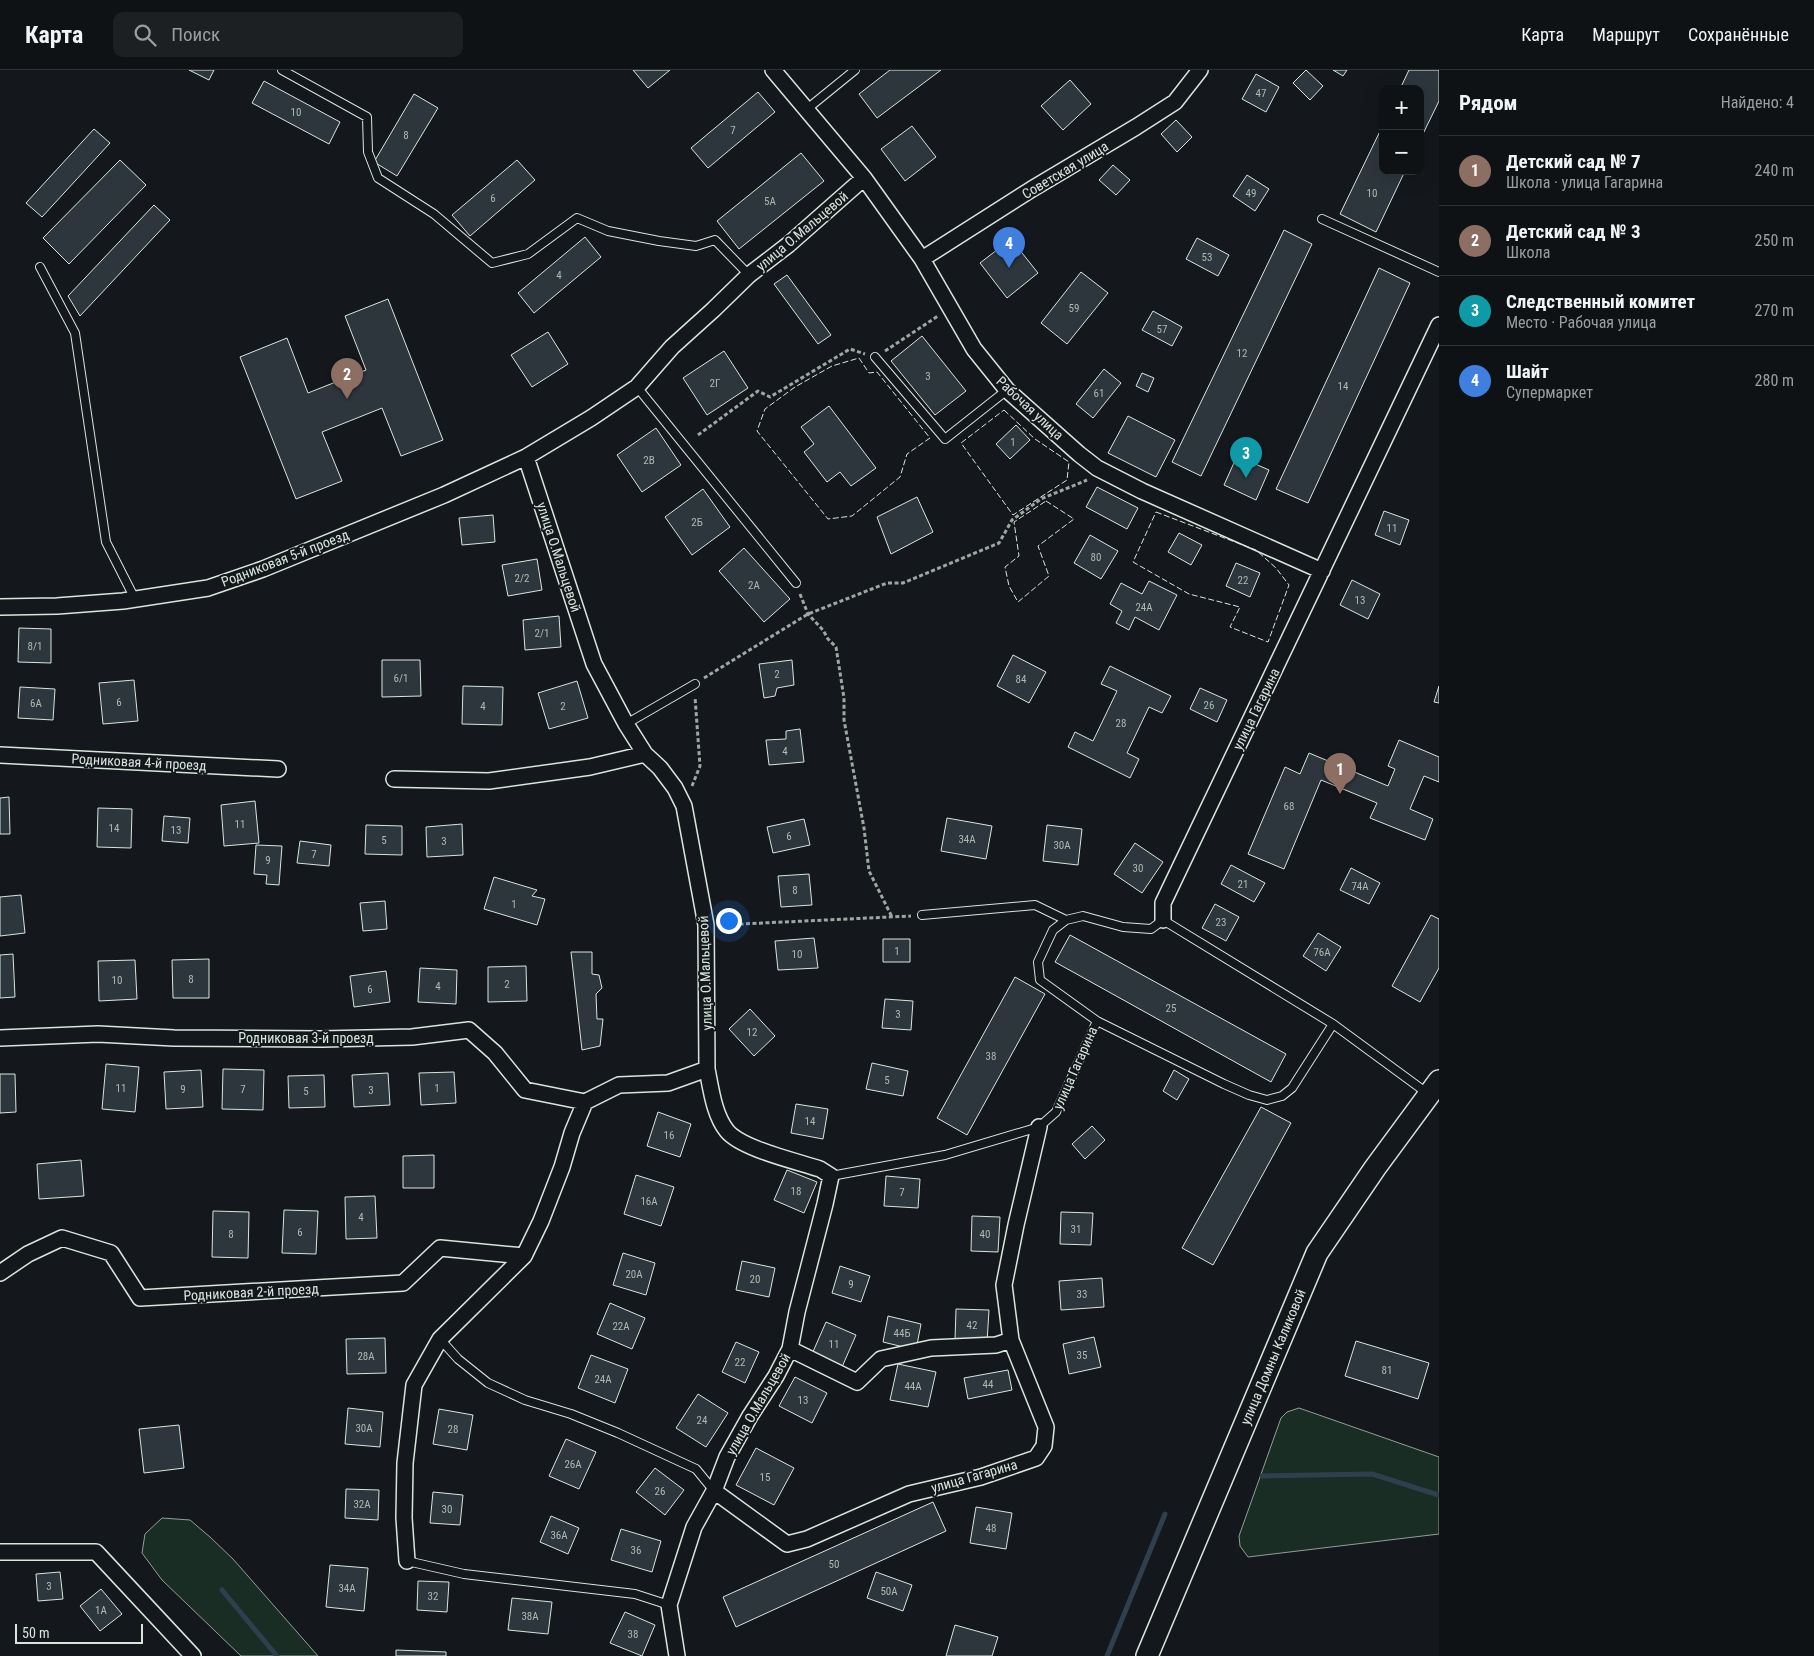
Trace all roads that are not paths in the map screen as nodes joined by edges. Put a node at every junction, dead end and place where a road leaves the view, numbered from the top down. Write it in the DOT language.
graph roads {
  1 [pos="282,70"];
  2 [pos="773,70"];
  3 [pos="855,70"];
  4 [pos="1200,70"];
  5 [pos="807,109"];
  6 [pos="864,178"];
  7 [pos="1322,218"];
  8 [pos="922,259"];
  9 [pos="40,267"];
  10 [pos="1439,272"];
  11 [pos="749,275"];
  12 [pos="1439,325"];
  13 [pos="875,357"];
  14 [pos="637,387"];
  15 [pos="1007,390"];
  16 [pos="526,457"];
  17 [pos="1322,571"];
  18 [pos="796,583"];
  19 [pos="135,599"];
  20 [pos="0,607"];
  21 [pos="695,684"];
  22 [pos="626,724"];
  23 [pos="645,754"];
  24 [pos="0,755"];
  25 [pos="278,769"];
  26 [pos="394,779"];
  27 [pos="922,915"];
  28 [pos="1066,920"];
  29 [pos="1163,920"];
  30 [pos="1097,1021"];
  31 [pos="1333,1024"];
  32 [pos="0,1038"];
  33 [pos="706,1069"];
  34 [pos="1434,1088"];
  35 [pos="585,1102"];
  36 [pos="1039,1127"];
  37 [pos="831,1176"];
  38 [pos="524,1256"];
  39 [pos="0,1273"];
  40 [pos="440,1339"];
  41 [pos="1011,1340"];
  42 [pos="790,1350"];
  43 [pos="714,1491"];
  44 [pos="0,1552"];
  45 [pos="407,1561"];
  46 [pos="669,1605"];
  47 [pos="193,1656"];
  48 [pos="677,1656"];
  49 [pos="1147,1656"];
  1 -- 11 [label="lane"];
  2 -- 5 [label="street, Рабочая улица"];
  3 -- 5 [label="lane"];
  4 -- 8 [label="street, Советская улица"];
  5 -- 6 [label="street, Рабочая улица"];
  6 -- 8 [label="street, Рабочая улица"];
  6 -- 11 [label="street, улица О.Мальцевой"];
  7 -- 10 [label="lane"];
  8 -- 15 [label="street, Рабочая улица"];
  9 -- 19 [label="lane"];
  11 -- 14 [label="street, улица О.Мальцевой"];
  12 -- 17 [label="street, улица Гагарина"];
  13 -- 15 [label="lane"];
  14 -- 16 [label="street, улица О.Мальцевой"];
  14 -- 18 [label="lane"];
  15 -- 17 [label="street, Рабочая улица"];
  16 -- 19 [label="street, Родниковая 5-й проезд"];
  16 -- 22 [label="street, улица О.Мальцевой"];
  17 -- 29 [label="street, улица Гагарина"];
  19 -- 20 [label="street, Родниковая 5-й проезд"];
  21 -- 22 [label="lane"];
  22 -- 23 [label="street, улица О.Мальцевой"];
  23 -- 26 [label="street"];
  23 -- 33 [label="street, улица О.Мальцевой"];
  24 -- 25 [label="street, Родниковая 4-й проезд"];
  27 -- 28 [label="lane"];
  28 -- 29 [label="lane"];
  28 -- 30 [label="lane, улица Гагарина"];
  29 -- 31 [label="lane"];
  30 -- 31 [label="lane"];
  30 -- 36 [label="lane, улица Гагарина"];
  31 -- 34 [label="lane"];
  32 -- 35 [label="street, Родниковая 3-й проезд"];
  33 -- 35 [label="street"];
  33 -- 37 [label="street, улица О.Мальцевой"];
  34 -- 49 [label="main road, улица Домны Каликовой"];
  35 -- 38 [label="street"];
  36 -- 37 [label="lane"];
  36 -- 41 [label="street, улица Гагарина"];
  37 -- 42 [label="street, улица О.Мальцевой"];
  38 -- 39 [label="street, Родниковая 2-й проезд"];
  38 -- 40 [label="street"];
  40 -- 43 [label="lane"];
  40 -- 45 [label="street"];
  41 -- 42 [label="street"];
  41 -- 43 [label="street, улица Гагарина"];
  42 -- 43 [label="street, улица О.Мальцевой"];
  43 -- 46 [label="street, улица О.Мальцевой"];
  44 -- 47 [label="street"];
  45 -- 46 [label="lane"];
  46 -- 48 [label="street, улица О.Мальцевой"];
}
